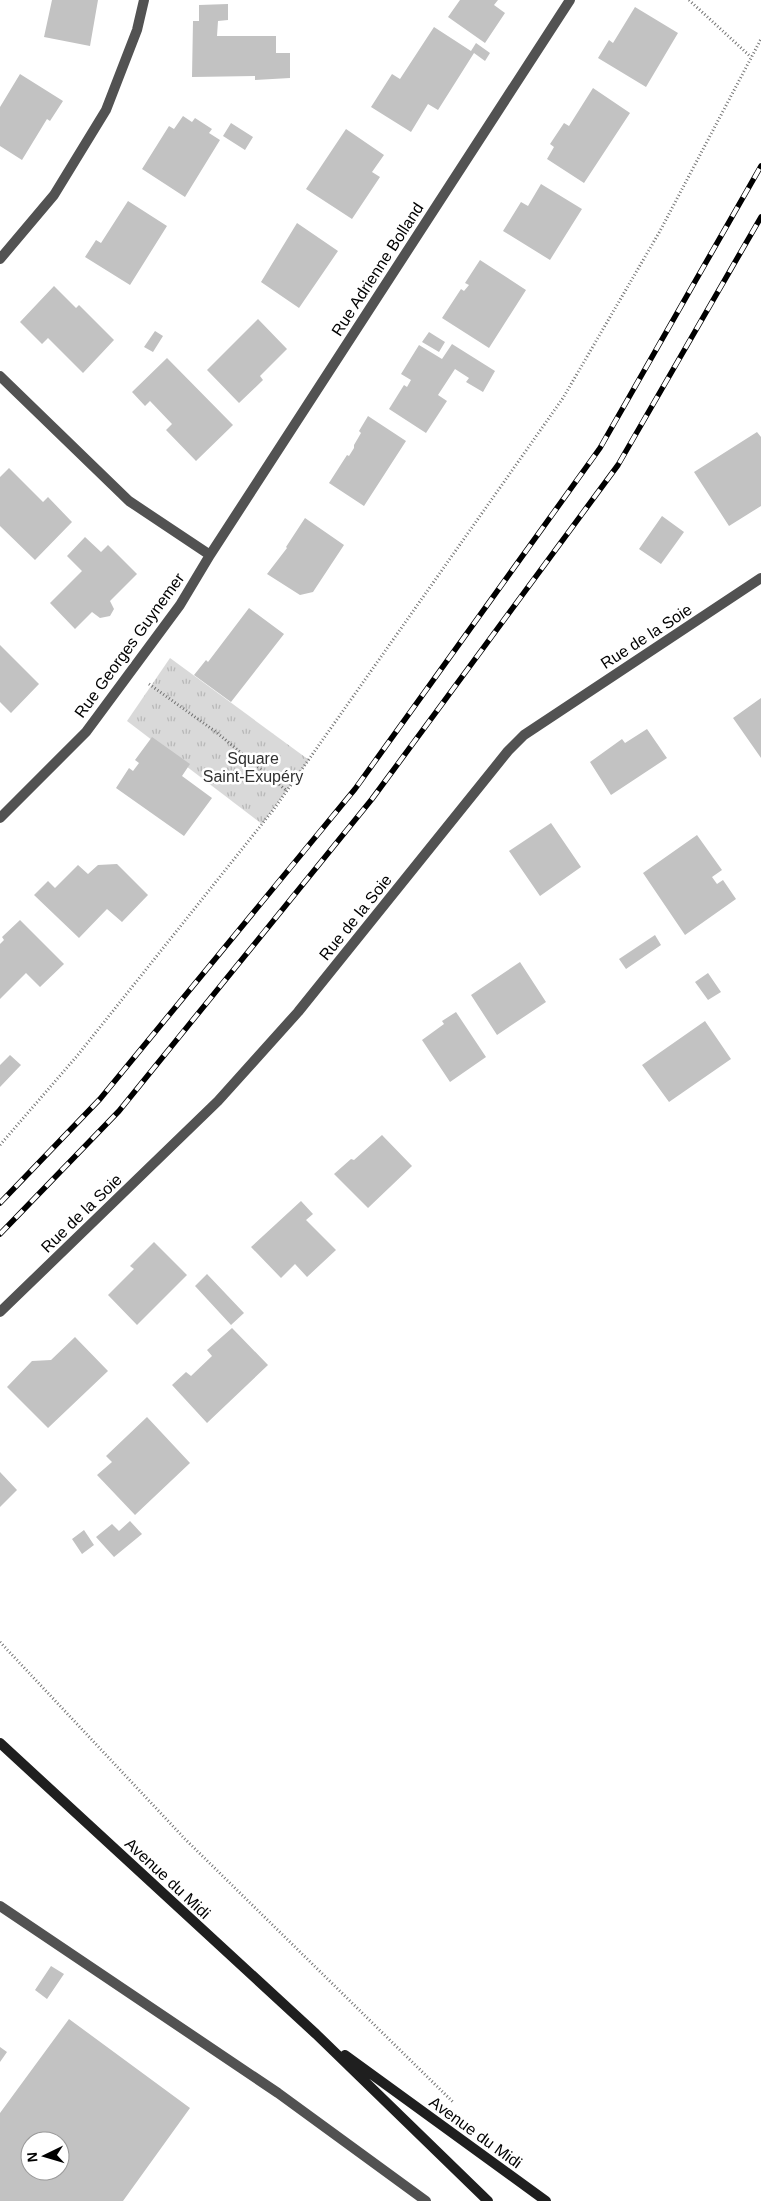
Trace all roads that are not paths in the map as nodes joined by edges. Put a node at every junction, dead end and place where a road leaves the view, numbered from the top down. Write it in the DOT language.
graph roads {
  1 [pos="144,0"];
  2 [pos="570,0"];
  3 [pos="0,259"];
  4 [pos="0,376"];
  5 [pos="210,555"];
  6 [pos="761,578"];
  7 [pos="0,818"];
  8 [pos="0,1312"];
  9 [pos="0,1743"];
  10 [pos="0,1906"];
  11 [pos="316,2034"];
  12 [pos="426,2201"];
  13 [pos="488,2201"];
  14 [pos="546,2201"];
  1 -- 3 [label="street"];
  2 -- 5 [label="street, Rue Adrienne Bolland"];
  4 -- 5 [label="street"];
  5 -- 7 [label="street, Rue Georges Guynemer"];
  6 -- 8 [label="street, Rue de la Soie"];
  9 -- 11 [label="main road, Avenue du Midi"];
  10 -- 12 [label="street"];
  11 -- 13 [label="main road, Avenue du Midi"];
  11 -- 14 [label="main road, Avenue du Midi"];
}
